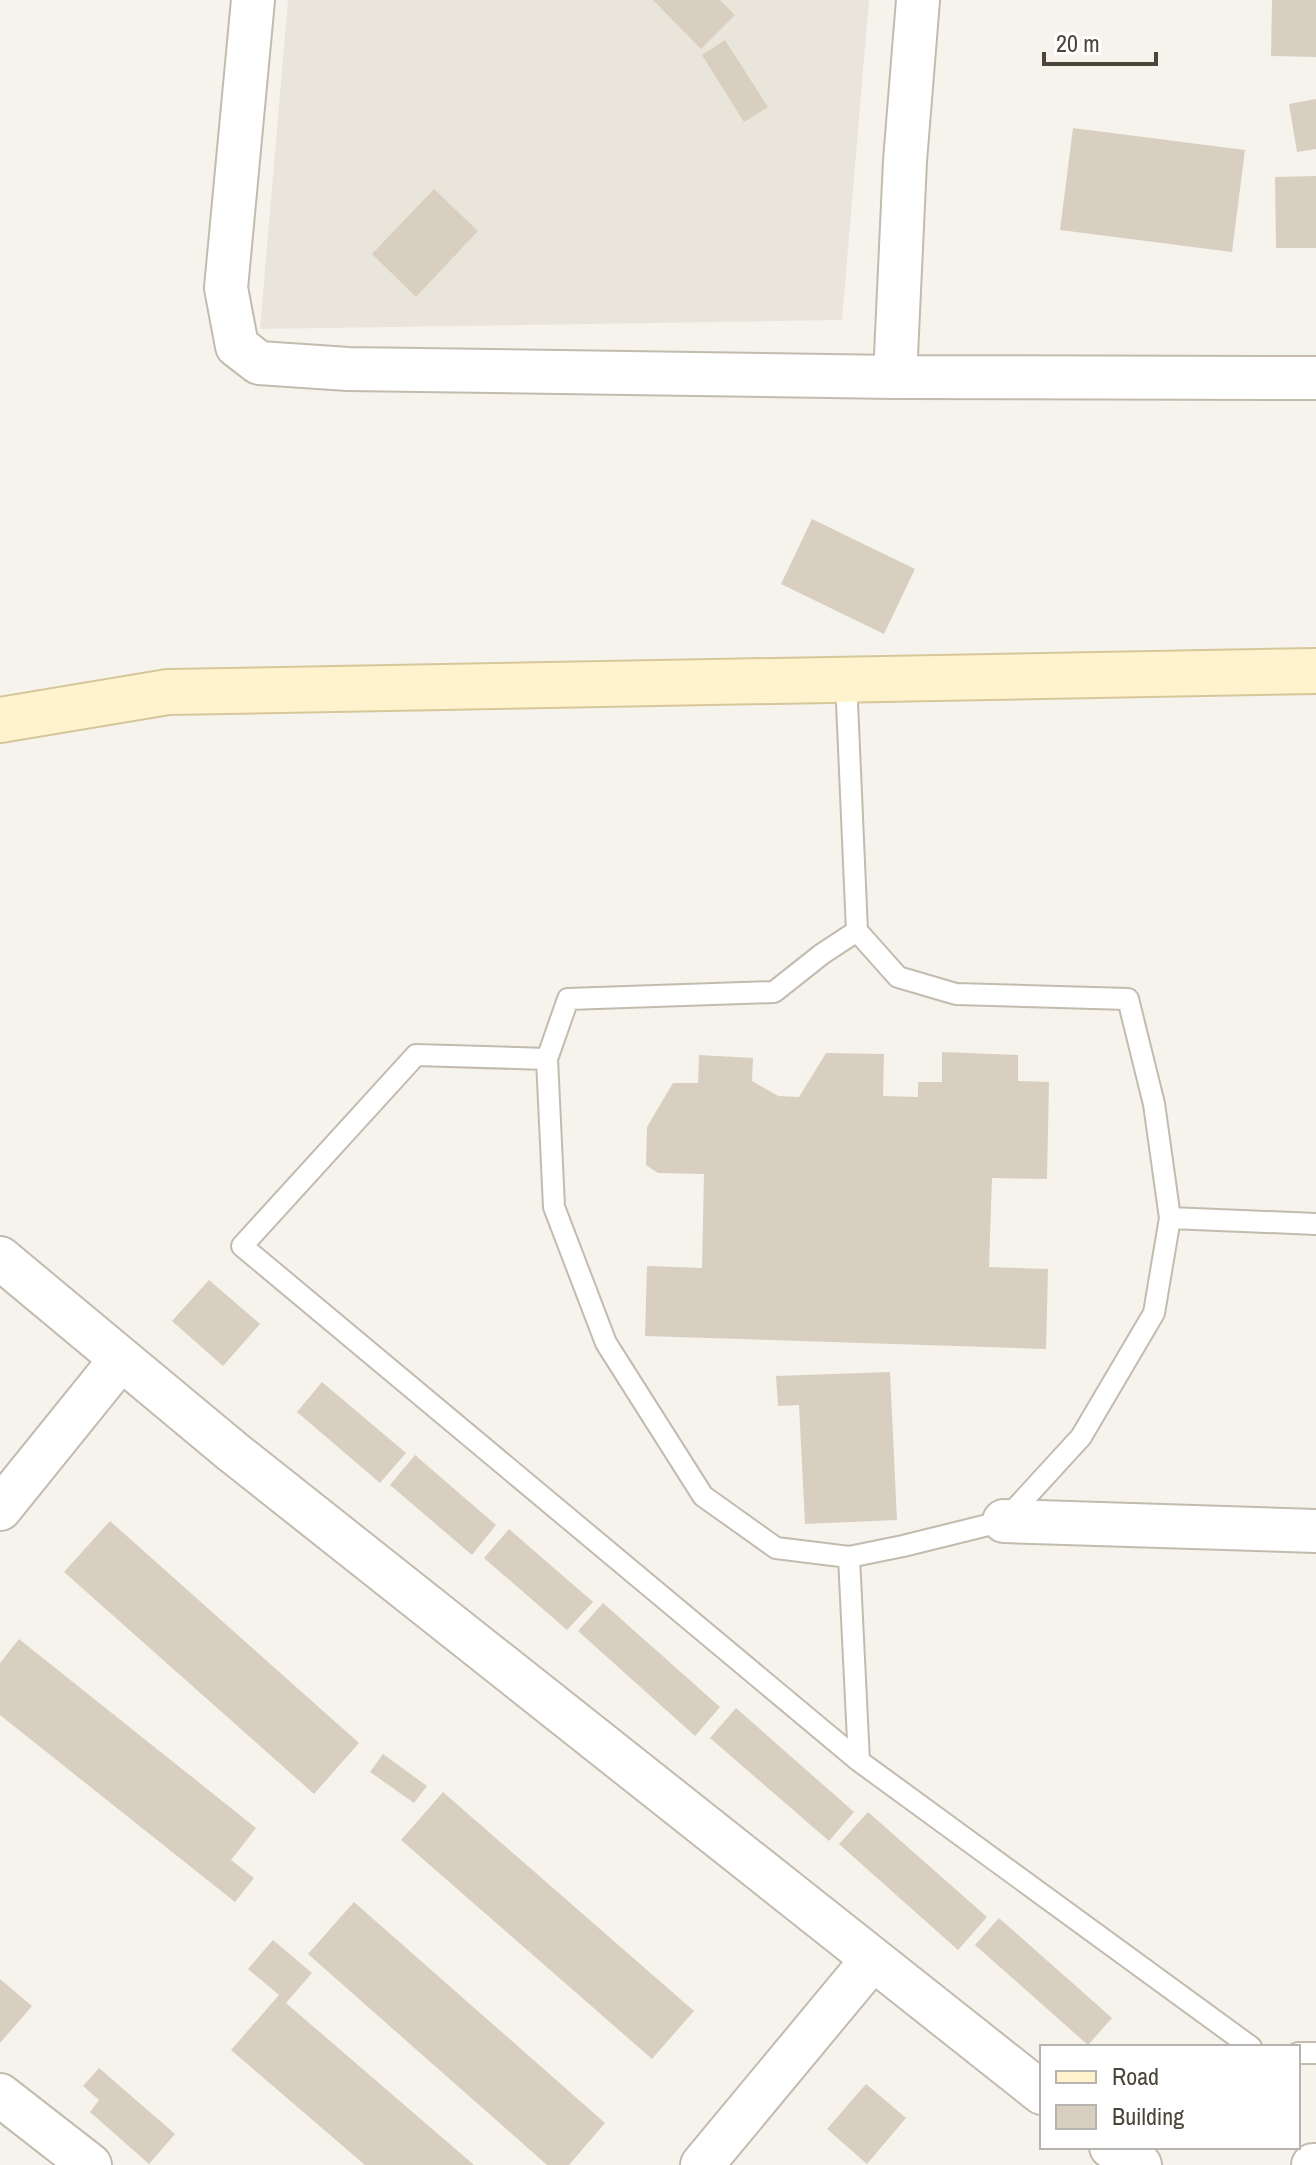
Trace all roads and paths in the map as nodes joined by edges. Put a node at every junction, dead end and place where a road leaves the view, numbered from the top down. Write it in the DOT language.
graph roads {
  1 [pos="253,0"];
  2 [pos="918,0"];
  3 [pos="895,377"];
  4 [pos="1316,378"];
  5 [pos="1316,671"];
  6 [pos="846,680"];
  7 [pos="0,720"];
  8 [pos="857,931"];
  9 [pos="547,1059"];
  10 [pos="1170,1218"];
  11 [pos="1316,1224"];
  12 [pos="0,1258"];
  13 [pos="121,1359"];
  14 [pos="0,1509"];
  15 [pos="1004,1521"];
  16 [pos="1316,1531"];
  17 [pos="849,1557"];
  18 [pos="859,1761"];
  19 [pos="872,1960"];
  20 [pos="1248,2045"];
  21 [pos="1040,2091"];
  22 [pos="0,2095"];
  23 [pos="1114,2149"];
  24 [pos="90,2165"];
  25 [pos="702,2165"];
  26 [pos="1140,2165"];
  1 -- 3 [label="street"];
  2 -- 3 [label="street"];
  3 -- 4 [label="street"];
  5 -- 6 [label="street"];
  6 -- 7 [label="street"];
  6 -- 8 [label="lane"];
  8 -- 9 [label="lane"];
  8 -- 10 [label="lane"];
  9 -- 17 [label="lane"];
  9 -- 18 [label="lane"];
  10 -- 11 [label="lane"];
  10 -- 15 [label="lane"];
  12 -- 13 [label="street"];
  13 -- 14 [label="street"];
  13 -- 19 [label="street"];
  15 -- 16 [label="street"];
  15 -- 17 [label="lane"];
  17 -- 18 [label="lane"];
  18 -- 20 [label="lane"];
  19 -- 21 [label="street"];
  19 -- 25 [label="street"];
  22 -- 24 [label="street"];
  23 -- 26 [label="street"];
}
